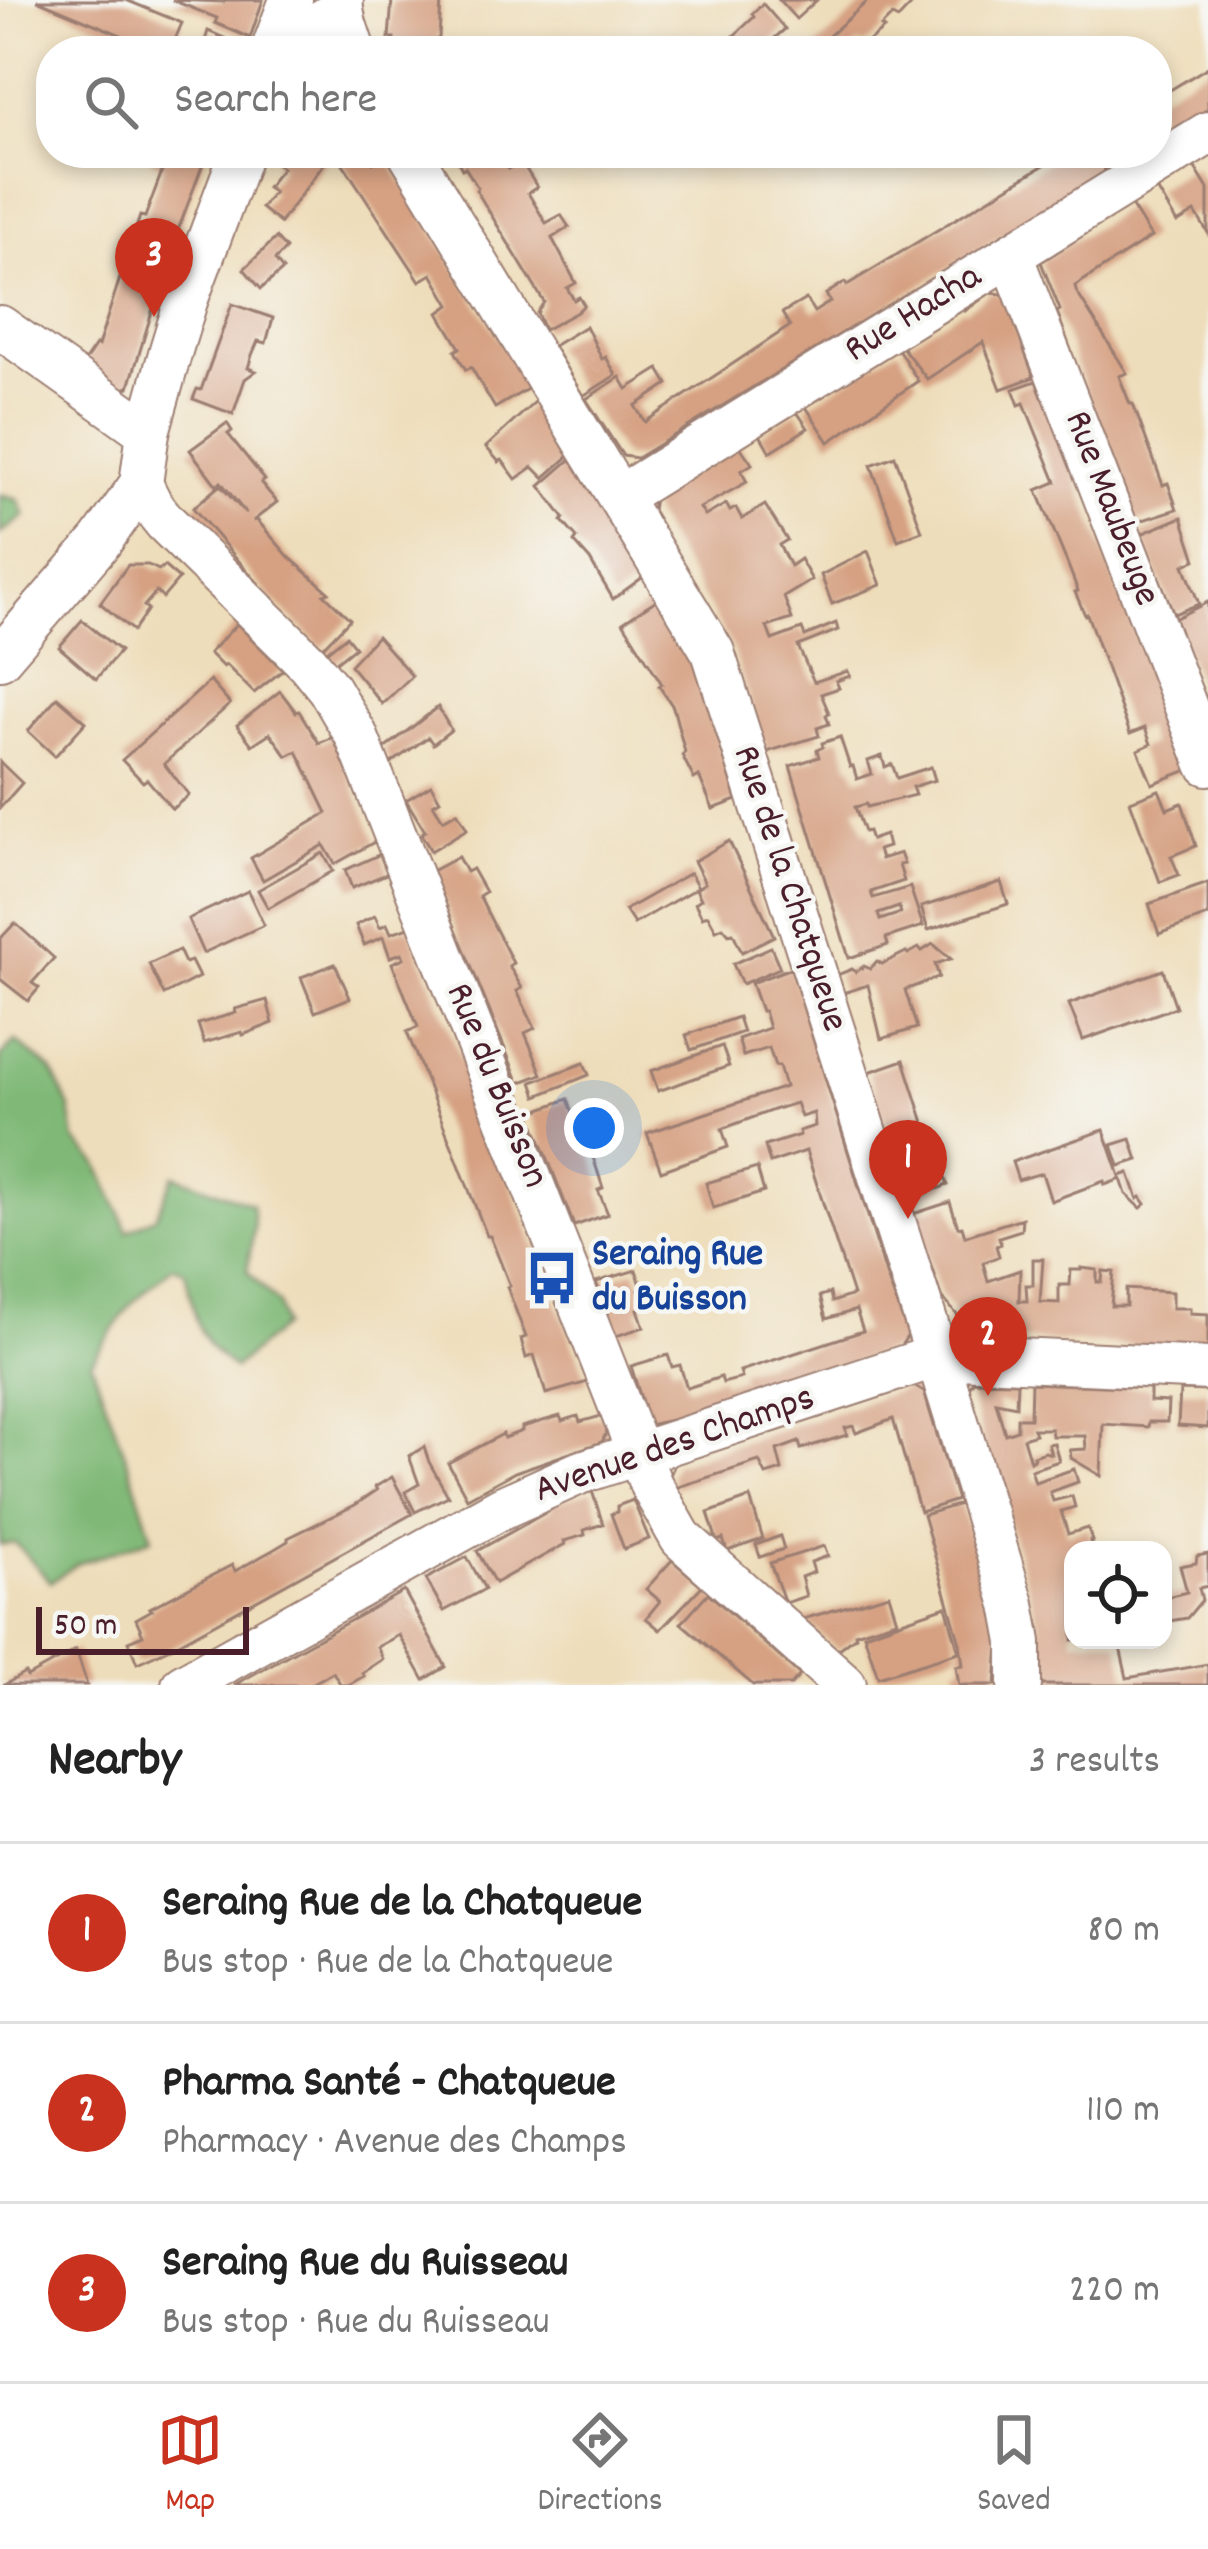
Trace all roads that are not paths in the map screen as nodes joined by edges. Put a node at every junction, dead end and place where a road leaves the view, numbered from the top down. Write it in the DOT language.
graph roads {
  1 [pos="315,13"];
  2 [pos="289,36"];
  3 [pos="349,36"];
  4 [pos="1208,133"];
  5 [pos="1172,155"];
  6 [pos="235,168"];
  7 [pos="419,168"];
  8 [pos="1151,168"];
  9 [pos="1011,255"];
  10 [pos="0,327"];
  11 [pos="148,432"];
  12 [pos="141,484"];
  13 [pos="620,497"];
  14 [pos="0,658"];
  15 [pos="1208,764"];
  16 [pos="937,1356"];
  17 [pos="1208,1369"];
  18 [pos="640,1454"];
  19 [pos="183,1685"];
  20 [pos="845,1685"];
  21 [pos="1020,1685"];
  1 -- 2 [label="street"];
  1 -- 3 [label="street"];
  4 -- 5 [label="street, Rue Hacha"];
  6 -- 11 [label="street"];
  7 -- 13 [label="street, Rue de la Chatqueue"];
  8 -- 9 [label="street, Rue Hacha"];
  9 -- 13 [label="street, Rue Hacha"];
  9 -- 15 [label="street, Rue Maubeuge"];
  10 -- 11 [label="street"];
  11 -- 12 [label="street"];
  12 -- 14 [label="street"];
  12 -- 18 [label="street, Rue du Buisson"];
  13 -- 16 [label="street, Rue de la Chatqueue"];
  16 -- 17 [label="street, Avenue des Champs"];
  16 -- 18 [label="street, Avenue des Champs"];
  16 -- 21 [label="street, Rue de la Chatqueue"];
  18 -- 19 [label="street, Avenue des Champs"];
  18 -- 20 [label="street, Rue du Buisson"];
}
